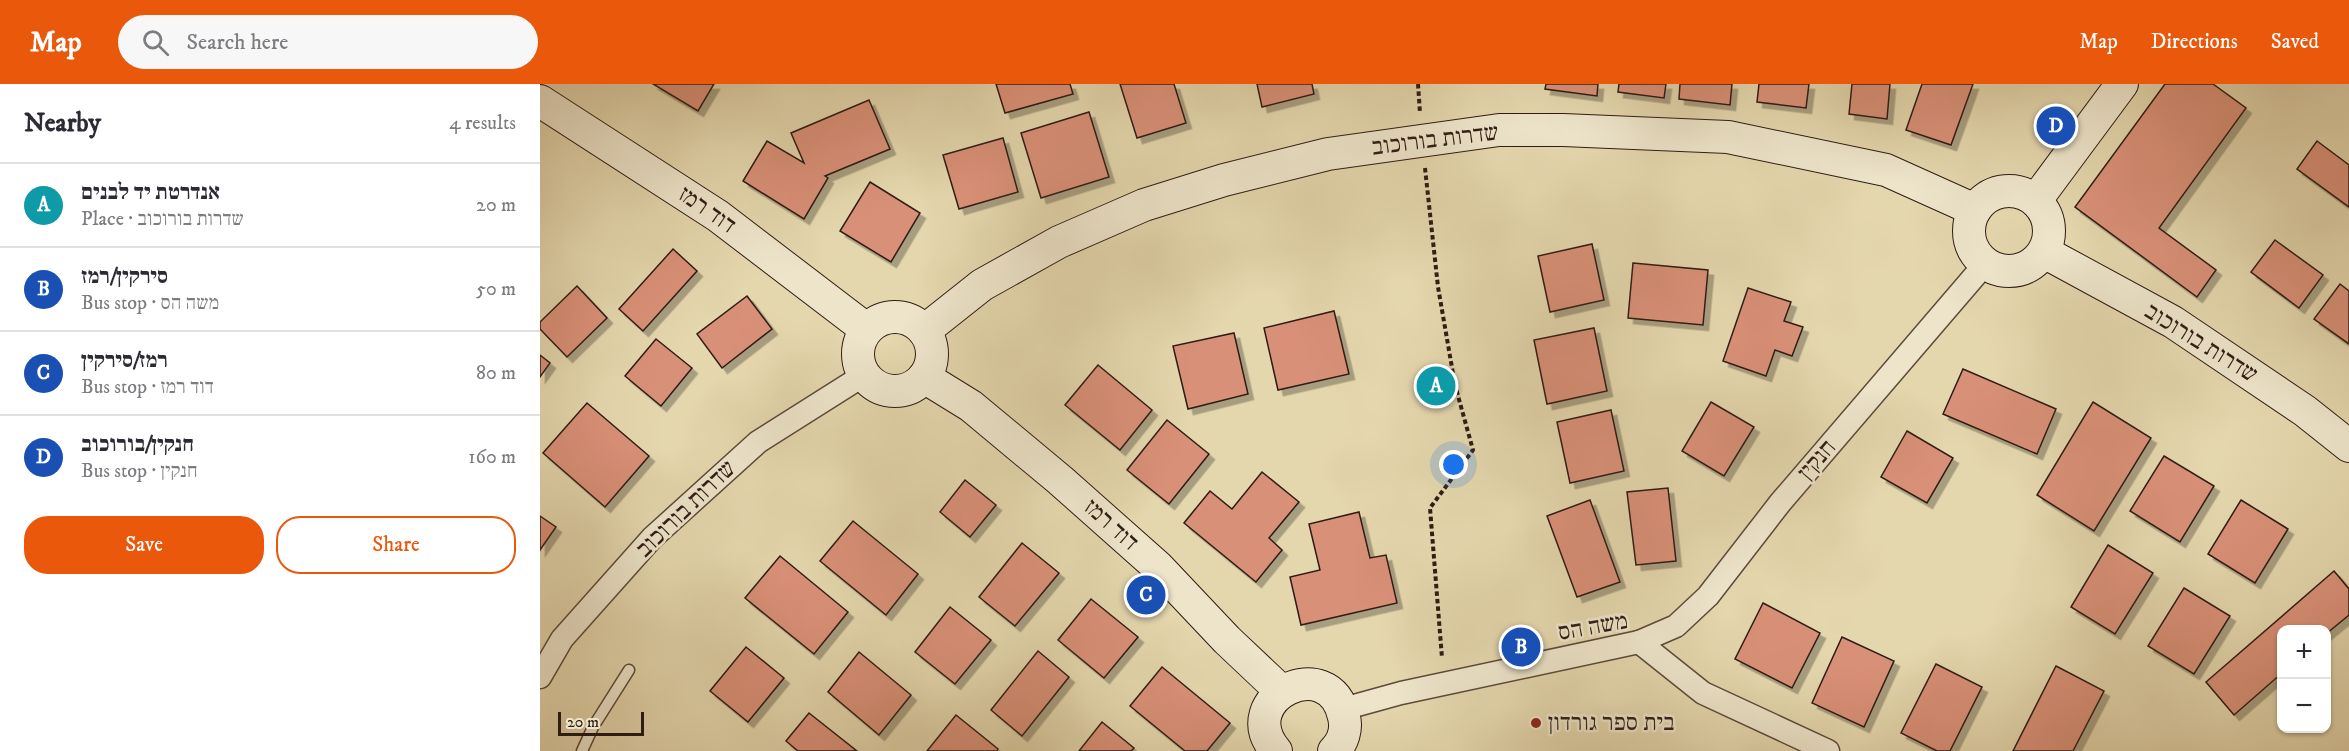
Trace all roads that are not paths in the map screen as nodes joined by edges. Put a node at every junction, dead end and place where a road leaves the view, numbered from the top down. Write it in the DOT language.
graph roads {
  1 [pos="2122,84"];
  2 [pos="540,101"];
  3 [pos="2036,200"];
  4 [pos="1975,210"];
  5 [pos="2044,252"];
  6 [pos="1985,264"];
  7 [pos="866,329"];
  8 [pos="924,331"];
  9 [pos="864,375"];
  10 [pos="924,377"];
  11 [pos="2349,446"];
  12 [pos="1639,642"];
  13 [pos="628,670"];
  14 [pos="540,677"];
  15 [pos="1281,691"];
  16 [pos="1343,709"];
  17 [pos="582,751"];
  18 [pos="1275,751"];
  19 [pos="1334,751"];
  20 [pos="1828,751"];
  1 -- 3 [label="street"];
  2 -- 7 [label="street, דוד רמז"];
  3 -- 4 [label="street"];
  3 -- 5 [label="street"];
  4 -- 6 [label="street"];
  4 -- 8 [label="street, שדרות בורוכוב"];
  5 -- 6 [label="street"];
  5 -- 11 [label="street, שדרות בורוכוב"];
  6 -- 12 [label="street, חנקין"];
  7 -- 8 [label="street"];
  7 -- 9 [label="street"];
  8 -- 10 [label="street"];
  9 -- 10 [label="street"];
  9 -- 14 [label="street, שדרות בורוכוב"];
  10 -- 15 [label="street, דוד רמז"];
  12 -- 16 [label="street, משה הס"];
  12 -- 20 [label="street, משה הס"];
  13 -- 17 [label="lane"];
  15 -- 16 [label="street"];
  15 -- 18 [label="street"];
  16 -- 19 [label="street"];
}
